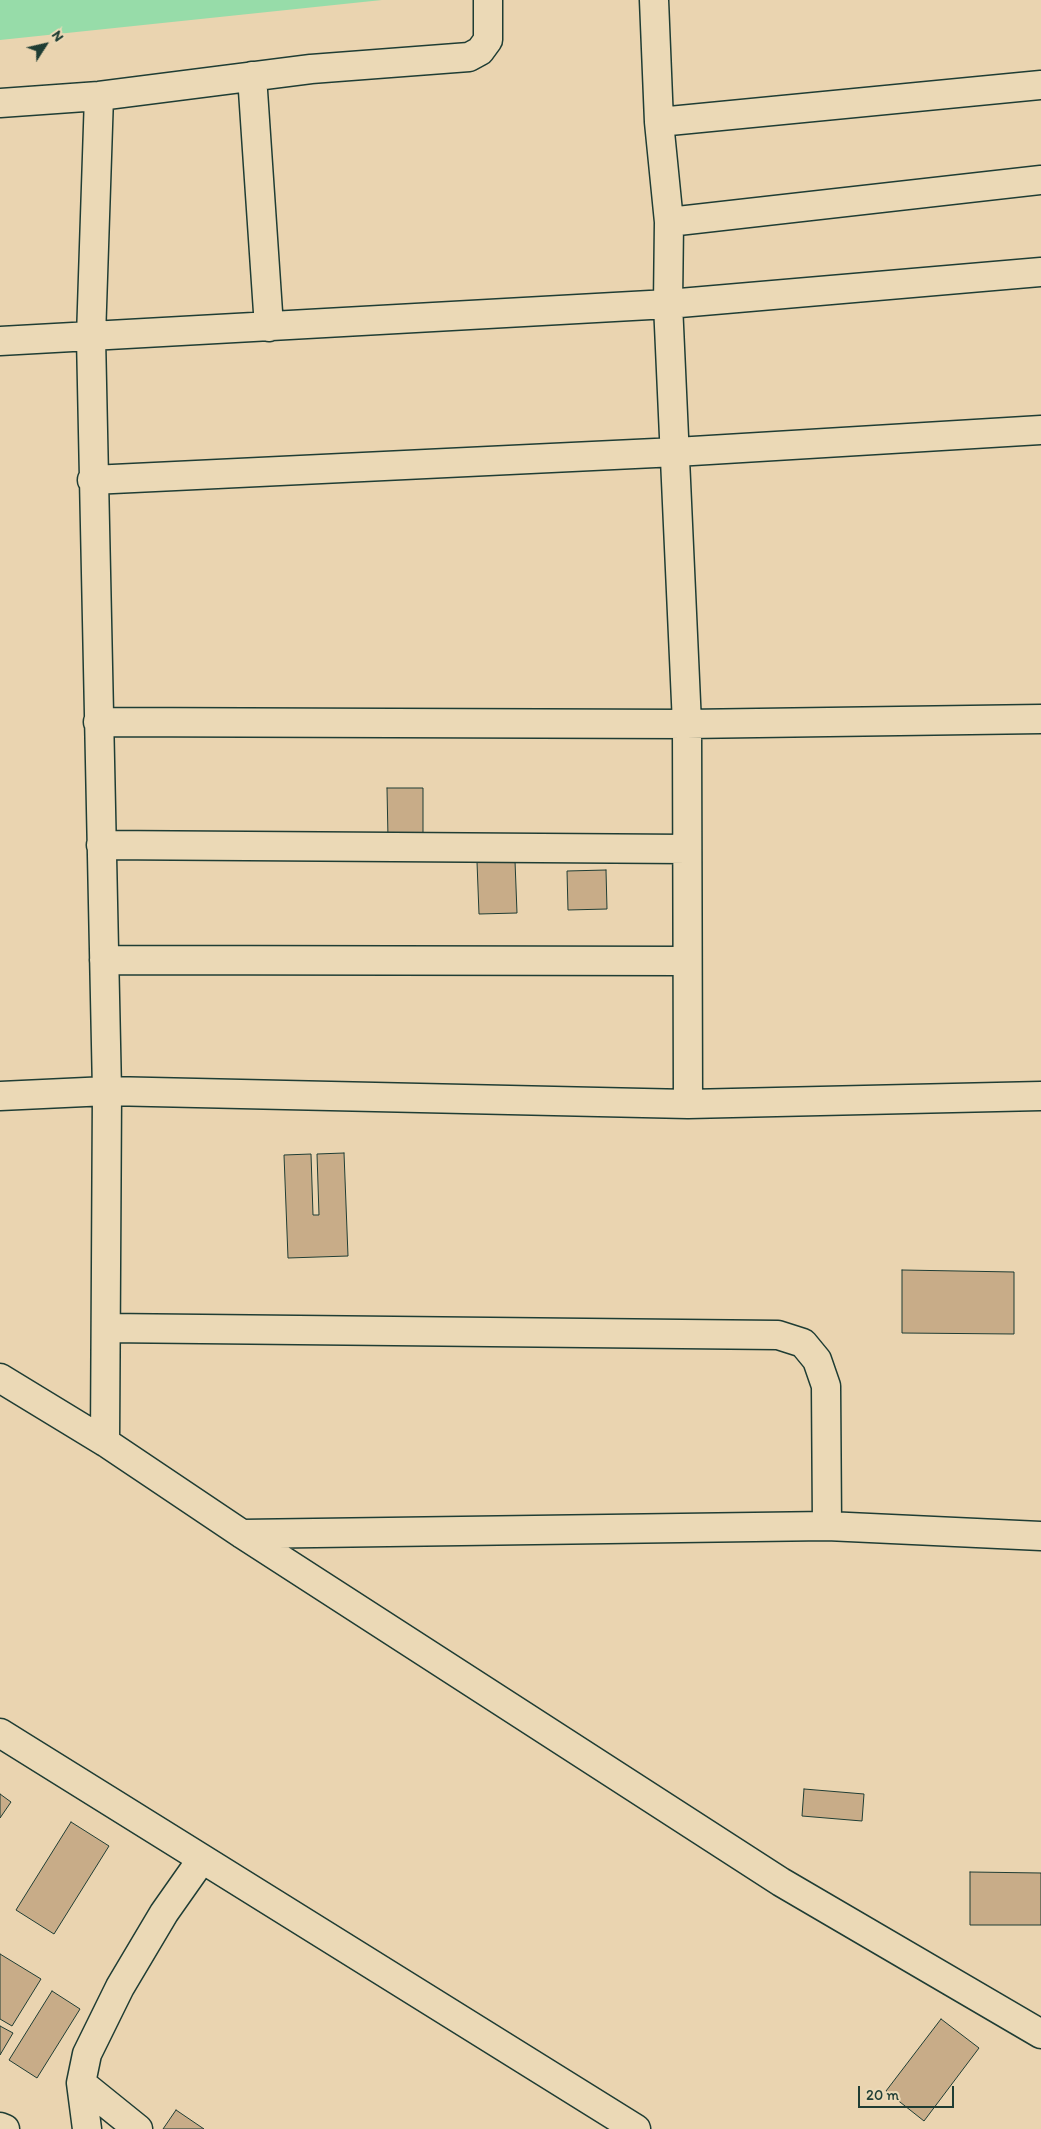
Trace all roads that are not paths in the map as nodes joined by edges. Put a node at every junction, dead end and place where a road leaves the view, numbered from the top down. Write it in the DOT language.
graph roads {
  1 [pos="488,0"];
  2 [pos="654,0"];
  3 [pos="252,76"];
  4 [pos="1041,85"];
  5 [pos="99,96"];
  6 [pos="0,103"];
  7 [pos="659,122"];
  8 [pos="1041,180"];
  9 [pos="669,222"];
  10 [pos="1041,272"];
  11 [pos="668,304"];
  12 [pos="269,327"];
  13 [pos="91,336"];
  14 [pos="0,341"];
  15 [pos="1041,430"];
  16 [pos="676,452"];
  17 [pos="92,480"];
  18 [pos="1041,719"];
  19 [pos="98,722"];
  20 [pos="687,724"];
  21 [pos="101,845"];
  22 [pos="687,849"];
  23 [pos="104,960"];
  24 [pos="687,961"];
  25 [pos="107,1091"];
  26 [pos="0,1096"];
  27 [pos="1041,1096"];
  28 [pos="688,1104"];
  29 [pos="106,1328"];
  30 [pos="0,1378"];
  31 [pos="104,1442"];
  32 [pos="827,1526"];
  33 [pos="242,1534"];
  34 [pos="1041,1536"];
  35 [pos="0,1733"];
  36 [pos="202,1859"];
  37 [pos="1041,2034"];
  38 [pos="81,2083"];
  39 [pos="0,2127"];
  40 [pos="4,2129"];
  41 [pos="87,2129"];
  42 [pos="138,2129"];
  43 [pos="636,2129"];
  1 -- 3 [label="street"];
  2 -- 7 [label="street"];
  3 -- 5 [label="street"];
  3 -- 12 [label="street"];
  4 -- 7 [label="street"];
  5 -- 6 [label="street"];
  5 -- 13 [label="street"];
  7 -- 9 [label="street"];
  8 -- 9 [label="street"];
  9 -- 11 [label="street"];
  10 -- 11 [label="street"];
  11 -- 12 [label="street"];
  11 -- 16 [label="street"];
  12 -- 13 [label="street"];
  13 -- 14 [label="street"];
  13 -- 17 [label="street"];
  15 -- 16 [label="street"];
  16 -- 17 [label="street"];
  16 -- 20 [label="street"];
  17 -- 19 [label="street"];
  18 -- 20 [label="street"];
  19 -- 20 [label="street"];
  19 -- 21 [label="street"];
  20 -- 22 [label="street"];
  21 -- 22 [label="street"];
  21 -- 23 [label="street"];
  22 -- 24 [label="street"];
  23 -- 24 [label="street"];
  23 -- 25 [label="street"];
  24 -- 28 [label="street"];
  25 -- 26 [label="street"];
  25 -- 28 [label="street"];
  25 -- 29 [label="street"];
  27 -- 28 [label="street"];
  29 -- 31 [label="street"];
  29 -- 32 [label="street"];
  30 -- 31 [label="street"];
  31 -- 33 [label="street"];
  32 -- 33 [label="street"];
  32 -- 34 [label="street"];
  33 -- 37 [label="street"];
  35 -- 36 [label="street"];
  36 -- 38 [label="street"];
  36 -- 43 [label="street"];
  38 -- 41 [label="street"];
  38 -- 42 [label="street"];
  39 -- 40 [label="street"];
}
